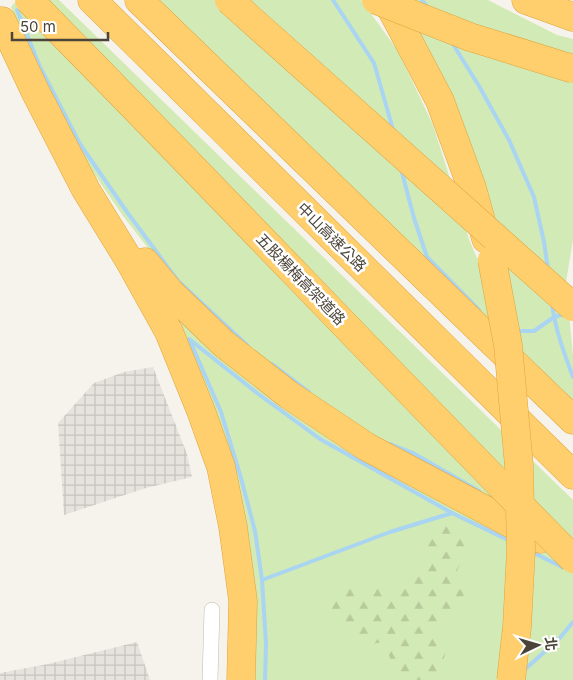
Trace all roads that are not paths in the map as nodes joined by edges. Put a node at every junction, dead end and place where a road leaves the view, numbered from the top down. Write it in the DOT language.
graph roads {
  1 [pos="29,0"];
  2 [pos="92,0"];
  3 [pos="139,0"];
  4 [pos="229,0"];
  5 [pos="376,0"];
  6 [pos="384,0"];
  7 [pos="526,0"];
  8 [pos="573,17"];
  9 [pos="2,21"];
  10 [pos="573,69"];
  11 [pos="69,157"];
  12 [pos="573,307"];
  13 [pos="573,420"];
  14 [pos="573,475"];
  15 [pos="573,558"];
  16 [pos="212,610"];
  17 [pos="210,680"];
  18 [pos="241,680"];
  19 [pos="511,680"];
  1 -- 15 [label="highway, 五股楊梅高架道路, bridge"];
  2 -- 14 [label="highway, 中山高速公路"];
  3 -- 13 [label="highway"];
  4 -- 12 [label="highway, bridge"];
  5 -- 10 [label="highway, bridge"];
  6 -- 19 [label="highway, bridge"];
  7 -- 8 [label="highway"];
  9 -- 11 [label="highway"];
  11 -- 15 [label="highway"];
  11 -- 18 [label="highway"];
  16 -- 17 [label="street"];
}
